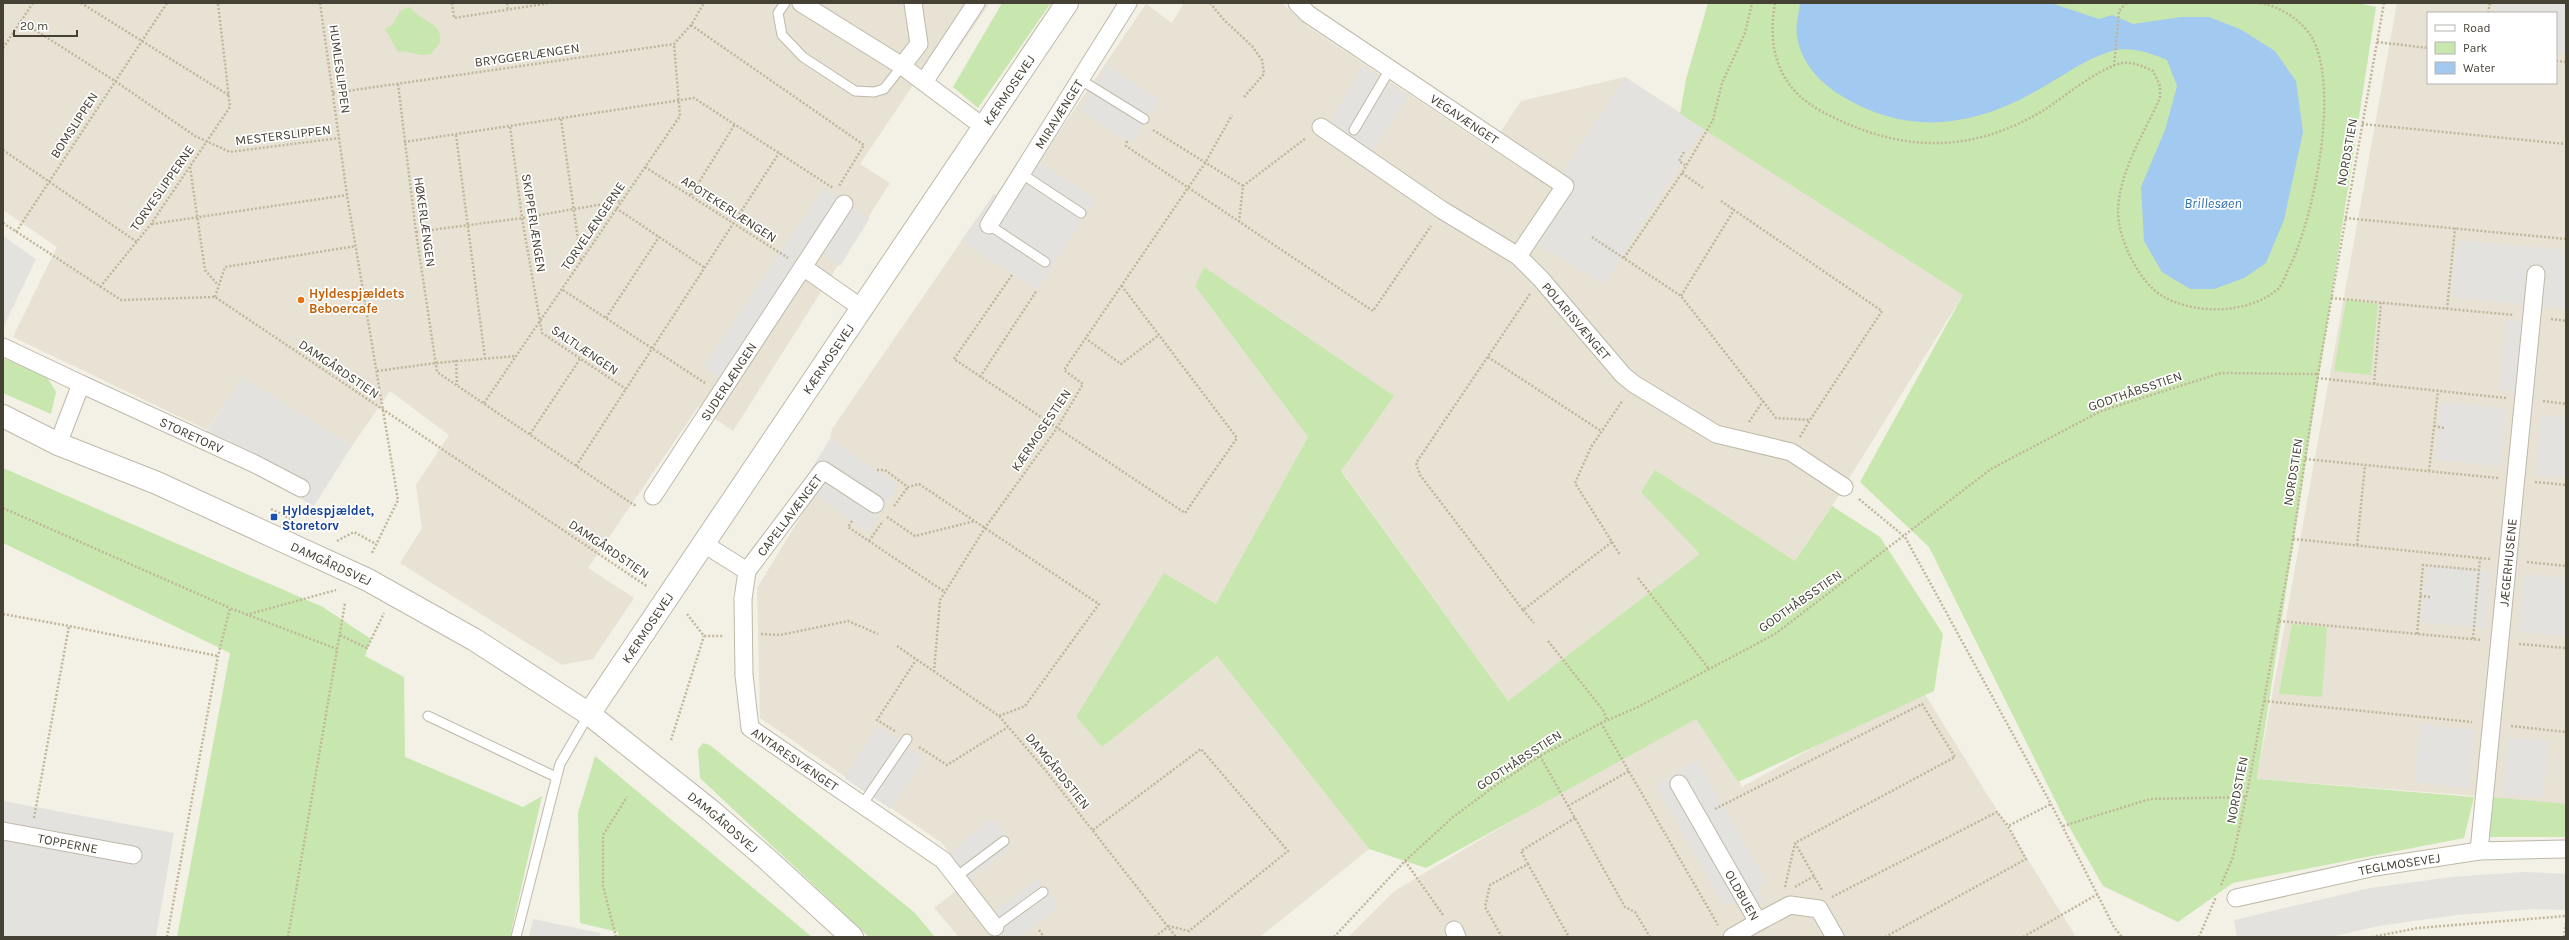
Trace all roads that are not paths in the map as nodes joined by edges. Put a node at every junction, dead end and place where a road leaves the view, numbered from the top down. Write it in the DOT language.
graph roads {
  1 [pos="785,3"];
  2 [pos="802,3"];
  3 [pos="913,3"];
  4 [pos="976,3"];
  5 [pos="1067,3"];
  6 [pos="1128,3"];
  7 [pos="1297,3"];
  8 [pos="902,66"];
  9 [pos="1390,69"];
  10 [pos="1081,80"];
  11 [pos="924,82"];
  12 [pos="1144,118"];
  13 [pos="1321,127"];
  14 [pos="985,128"];
  15 [pos="1354,130"];
  16 [pos="1022,174"];
  17 [pos="844,204"];
  18 [pos="1081,214"];
  19 [pos="989,225"];
  20 [pos="1518,256"];
  21 [pos="1045,262"];
  22 [pos="803,267"];
  23 [pos="2536,274"];
  24 [pos="863,309"];
  25 [pos="3,347"];
  26 [pos="81,384"];
  27 [pos="3,416"];
  28 [pos="3,432"];
  29 [pos="58,444"];
  30 [pos="1844,487"];
  31 [pos="301,488"];
  32 [pos="653,496"];
  33 [pos="875,504"];
  34 [pos="704,544"];
  35 [pos="747,571"];
  36 [pos="589,714"];
  37 [pos="428,716"];
  38 [pos="907,739"];
  39 [pos="556,777"];
  40 [pos="1679,784"];
  41 [pos="862,805"];
  42 [pos="3,831"];
  43 [pos="1004,841"];
  44 [pos="2566,849"];
  45 [pos="2479,851"];
  46 [pos="133,855"];
  47 [pos="956,877"];
  48 [pos="1043,892"];
  49 [pos="2236,898"];
  50 [pos="1758,922"];
  51 [pos="995,927"];
  52 [pos="1727,934"];
  53 [pos="516,937"];
  54 [pos="852,937"];
  55 [pos="1835,937"];
  1 -- 8 [label="lane"];
  2 -- 8 [label="street"];
  3 -- 8 [label="street"];
  4 -- 11 [label="street"];
  5 -- 14 [label="street, KÆRMOSEVEJ"];
  6 -- 10 [label="street, MIRAVÆNGET"];
  7 -- 9 [label="street, VEGAVÆNGET"];
  8 -- 11 [label="street"];
  9 -- 15 [label="lane"];
  9 -- 20 [label="street, VEGAVÆNGET"];
  10 -- 12 [label="lane"];
  10 -- 16 [label="street, MIRAVÆNGET"];
  11 -- 14 [label="street"];
  13 -- 20 [label="street, POLARISVÆNGET"];
  14 -- 24 [label="street, KÆRMOSEVEJ"];
  16 -- 18 [label="lane"];
  16 -- 19 [label="street, MIRAVÆNGET"];
  17 -- 22 [label="street, SUDERLÆNGEN"];
  19 -- 21 [label="lane"];
  20 -- 30 [label="street, POLARISVÆNGET"];
  22 -- 24 [label="street"];
  22 -- 32 [label="street, SUDERLÆNGEN"];
  23 -- 45 [label="street, JÆGERHUSENE"];
  24 -- 34 [label="street, KÆRMOSEVEJ"];
  25 -- 26 [label="street, STORETORV"];
  26 -- 29 [label="street"];
  26 -- 31 [label="street, STORETORV"];
  27 -- 29 [label="street, DAMGÅRDSVEJ"];
  28 -- 29 [label="street, DAMGÅRDSVEJ"];
  29 -- 36 [label="street, DAMGÅRDSVEJ"];
  33 -- 35 [label="street, CAPELLAVÆNGET"];
  34 -- 35 [label="street"];
  34 -- 36 [label="street, KÆRMOSEVEJ"];
  35 -- 41 [label="street, ANTARESVÆNGET, bridge"];
  36 -- 39 [label="lane"];
  36 -- 54 [label="street, DAMGÅRDSVEJ"];
  37 -- 39 [label="lane"];
  38 -- 41 [label="lane"];
  39 -- 53 [label="lane"];
  40 -- 50 [label="street, OLDBUEN"];
  41 -- 47 [label="street, ANTARESVÆNGET"];
  42 -- 46 [label="street, TOPPERNE"];
  43 -- 47 [label="lane"];
  44 -- 45 [label="street, TEGLMOSEVEJ"];
  45 -- 49 [label="street, TEGLMOSEVEJ"];
  47 -- 51 [label="street, ANTARESVÆNGET"];
  48 -- 51 [label="lane"];
  50 -- 52 [label="street"];
  50 -- 55 [label="street, OLDBUEN"];
}
